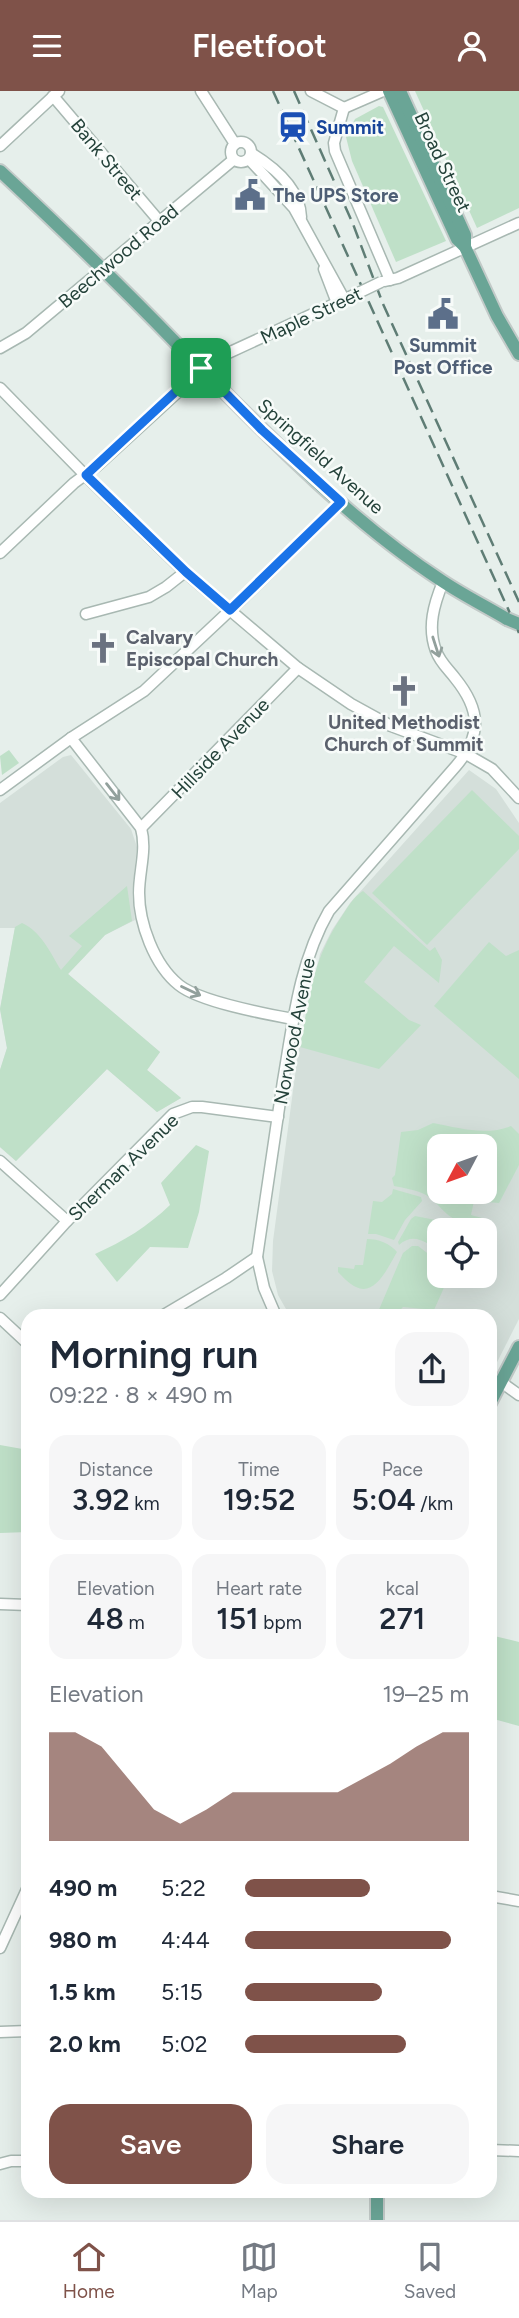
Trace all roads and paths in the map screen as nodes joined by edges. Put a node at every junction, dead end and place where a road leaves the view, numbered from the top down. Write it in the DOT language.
graph roads {
  1 [pos="201,91"];
  2 [pos="311,91"];
  3 [pos="383,91"];
  4 [pos="389,91"];
  5 [pos="400,91"];
  6 [pos="56,94"];
  7 [pos="344,108"];
  8 [pos="234,144"];
  9 [pos="0,146"];
  10 [pos="250,156"];
  11 [pos="233,160"];
  12 [pos="0,171"];
  13 [pos="160,222"];
  14 [pos="519,223"];
  15 [pos="465,247"];
  16 [pos="104,268"];
  17 [pos="385,281"];
  18 [pos="345,299"];
  19 [pos="0,348"];
  20 [pos="519,353"];
  21 [pos="201,368"];
  22 [pos="0,388"];
  23 [pos="86,475"];
  24 [pos="341,502"];
  25 [pos="0,553"];
  26 [pos="186,572"];
  27 [pos="443,582"];
  28 [pos="230,610"];
  29 [pos="86,614"];
  30 [pos="513,621"];
  31 [pos="299,668"];
  32 [pos="71,738"];
  33 [pos="466,754"];
  34 [pos="0,790"];
  35 [pos="519,798"];
  36 [pos="141,828"];
  37 [pos="293,1019"];
  38 [pos="278,1117"];
  39 [pos="0,1161"];
  40 [pos="67,1221"];
  41 [pos="257,1257"];
  42 [pos="0,1296"];
  43 [pos="174,1309"];
  44 [pos="273,1309"];
  45 [pos="0,1318"];
  46 [pos="21,1338"];
  47 [pos="519,1347"];
  48 [pos="501,1382"];
  49 [pos="497,1390"];
  50 [pos="519,1395"];
  51 [pos="0,1604"];
  52 [pos="21,1605"];
  53 [pos="497,1896"];
  54 [pos="519,1901"];
  55 [pos="21,1902"];
  56 [pos="0,1948"];
  57 [pos="21,2031"];
  58 [pos="0,2032"];
  59 [pos="497,2150"];
  60 [pos="519,2151"];
  61 [pos="21,2161"];
  62 [pos="0,2164"];
  63 [pos="377,2198"];
  64 [pos="377,2220"];
  1 -- 8 [label="street"];
  2 -- 7 [label="street"];
  3 -- 7 [label="street"];
  4 -- 15 [label="main road, Broad Street"];
  5 -- 15 [label="main road, Broad Street"];
  6 -- 9 [label="street"];
  6 -- 13 [label="street, Bank Street"];
  7 -- 17 [label="street"];
  8 -- 10 [label="street"];
  8 -- 11 [label="street"];
  10 -- 11 [label="street"];
  10 -- 18 [label="street"];
  11 -- 13 [label="street, Beechwood Road"];
  12 -- 16 [label="main road, Springfield Avenue"];
  13 -- 16 [label="street, Beechwood Road"];
  14 -- 15 [label="street, Maple Street"];
  15 -- 17 [label="street, Maple Street"];
  15 -- 20 [label="main road, Broad Street"];
  16 -- 19 [label="street, Beechwood Road"];
  16 -- 21 [label="main road, Springfield Avenue"];
  17 -- 18 [label="street, Maple Street, bridge"];
  18 -- 21 [label="street, Maple Street"];
  21 -- 23 [label="street, Maple Street"];
  21 -- 24 [label="main road, Springfield Avenue"];
  22 -- 23 [label="street"];
  23 -- 25 [label="street, Maple Street"];
  23 -- 26 [label="street"];
  24 -- 27 [label="main road, Springfield Avenue"];
  24 -- 28 [label="street"];
  26 -- 28 [label="street"];
  26 -- 29 [label="street"];
  27 -- 30 [label="main road, Springfield Avenue"];
  27 -- 33 [label="street, one-way"];
  28 -- 31 [label="street"];
  28 -- 32 [label="street"];
  31 -- 33 [label="street"];
  31 -- 36 [label="street, Hillside Avenue"];
  32 -- 34 [label="street"];
  32 -- 36 [label="street, one-way"];
  33 -- 35 [label="street"];
  33 -- 37 [label="street, Norwood Avenue"];
  36 -- 37 [label="street, one-way"];
  37 -- 38 [label="street, Norwood Avenue"];
  38 -- 40 [label="street, Sherman Avenue"];
  38 -- 41 [label="street, Norwood Avenue"];
  39 -- 40 [label="street"];
  40 -- 42 [label="street, Sherman Avenue"];
  41 -- 43 [label="street"];
  41 -- 44 [label="street, Norwood Avenue"];
  45 -- 46 [label="street"];
  47 -- 48 [label="main road"];
  48 -- 49 [label="main road"];
  48 -- 50 [label="street"];
  51 -- 52 [label="street"];
  53 -- 54 [label="street"];
  55 -- 56 [label="street"];
  57 -- 58 [label="street"];
  59 -- 60 [label="street"];
  61 -- 62 [label="street"];
  63 -- 64 [label="main road"];
}
